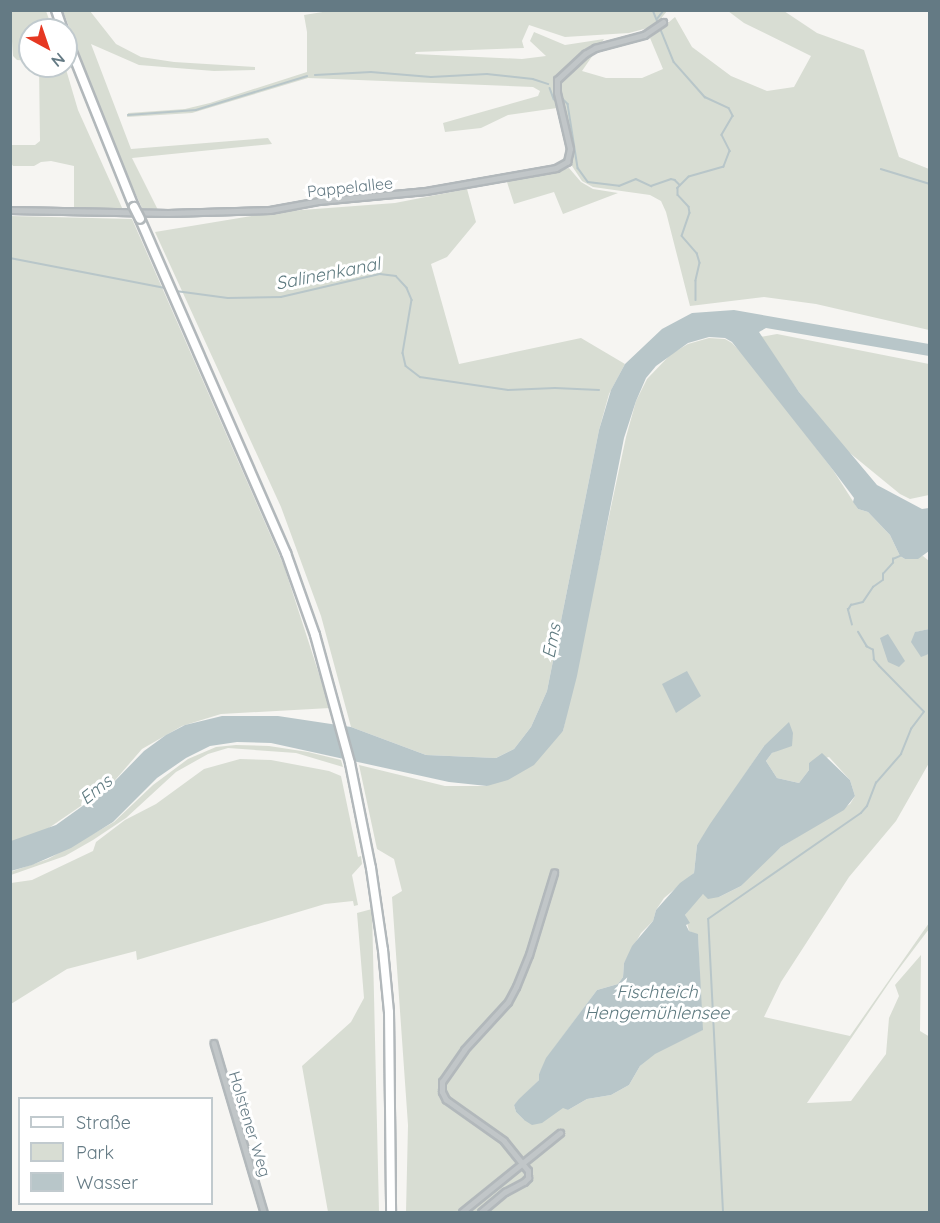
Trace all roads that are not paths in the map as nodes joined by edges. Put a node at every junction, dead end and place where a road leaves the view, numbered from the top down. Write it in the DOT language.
graph roads {
  1 [pos="663,22"];
  2 [pos="78,67"];
  3 [pos="10,210"];
  4 [pos="554,873"];
  5 [pos="214,1043"];
  6 [pos="560,1133"];
  7 [pos="522,1163"];
  8 [pos="264,1212"];
  9 [pos="391,1212"];
  10 [pos="462,1212"];
  11 [pos="481,1212"];
  1 -- 3 [label="street, Pappelallee"];
  2 -- 9 [label="main road, bridge"];
  4 -- 7 [label="street"];
  5 -- 8 [label="street, Holstener Weg"];
  6 -- 7 [label="street"];
  7 -- 10 [label="street"];
  7 -- 11 [label="street"];
}
